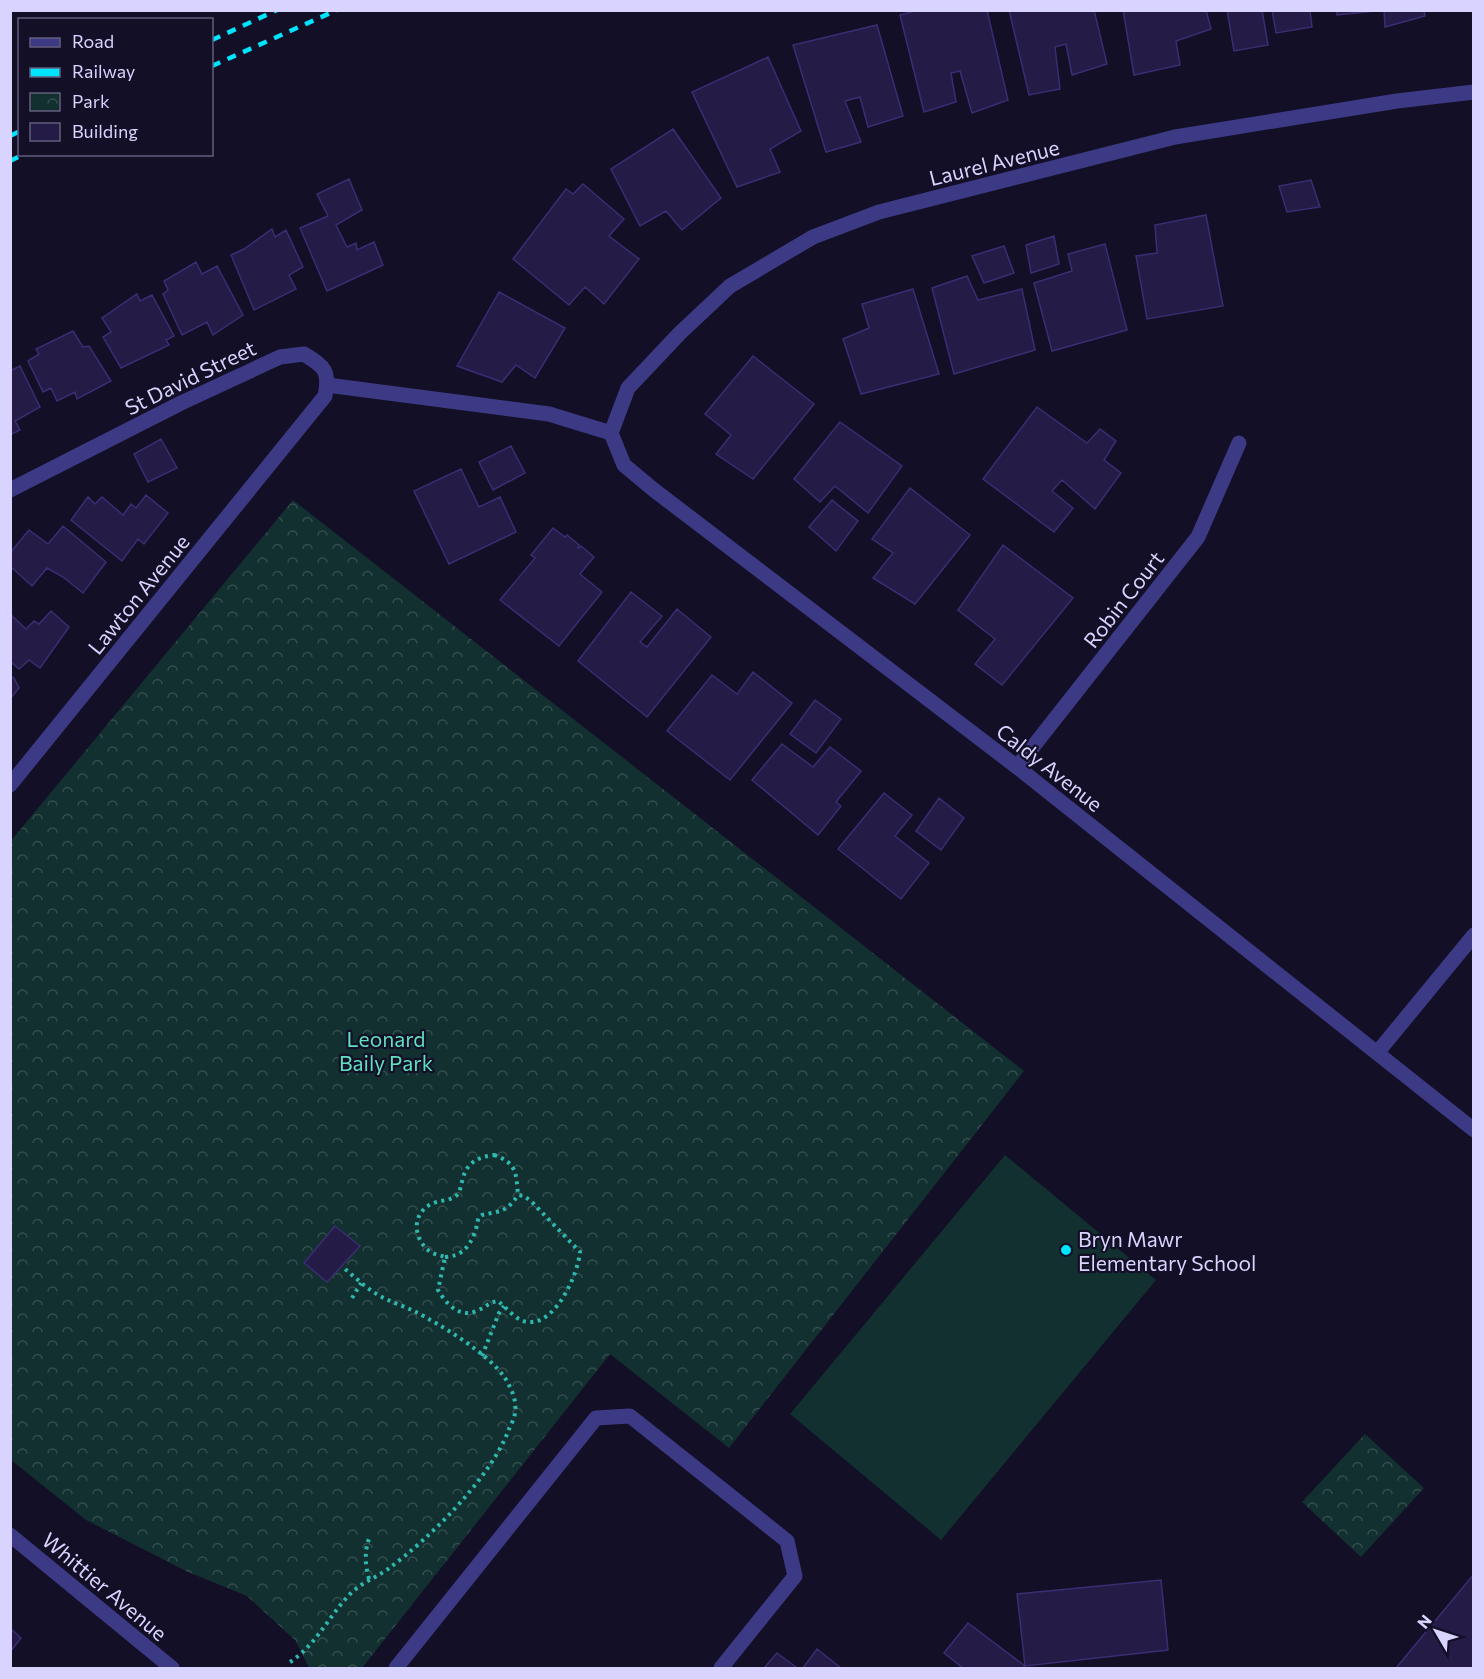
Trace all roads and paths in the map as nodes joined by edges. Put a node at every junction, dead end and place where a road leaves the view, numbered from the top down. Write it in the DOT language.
graph roads {
  1 [pos="1473,92"];
  2 [pos="327,385"];
  3 [pos="611,433"];
  4 [pos="1239,443"];
  5 [pos="10,490"];
  6 [pos="1017,767"];
  7 [pos="10,785"];
  8 [pos="1473,935"];
  9 [pos="1377,1053"];
  10 [pos="1473,1130"];
  11 [pos="518,1195"];
  12 [pos="445,1257"];
  13 [pos="345,1269"];
  14 [pos="361,1282"];
  15 [pos="352,1298"];
  16 [pos="504,1306"];
  17 [pos="482,1356"];
  18 [pos="10,1535"];
  19 [pos="370,1536"];
  20 [pos="369,1579"];
  21 [pos="290,1662"];
  22 [pos="172,1668"];
  23 [pos="396,1668"];
  24 [pos="722,1668"];
  1 -- 3 [label="street, Laurel Avenue"];
  2 -- 3 [label="street"];
  2 -- 5 [label="street, St David Street"];
  2 -- 7 [label="street, Lawton Avenue"];
  3 -- 6 [label="street, Caldy Avenue"];
  4 -- 6 [label="street, Robin Court"];
  6 -- 9 [label="street, Caldy Avenue"];
  8 -- 9 [label="street"];
  9 -- 10 [label="street, Caldy Avenue"];
  11 -- 12 [label="path"];
  11 -- 12 [label="path"];
  11 -- 16 [label="path"];
  12 -- 16 [label="path"];
  13 -- 14 [label="path"];
  14 -- 15 [label="path"];
  14 -- 17 [label="path"];
  16 -- 17 [label="path"];
  17 -- 20 [label="path"];
  18 -- 22 [label="street, Whittier Avenue"];
  19 -- 20 [label="path"];
  20 -- 21 [label="path"];
  23 -- 24 [label="street"];
}
